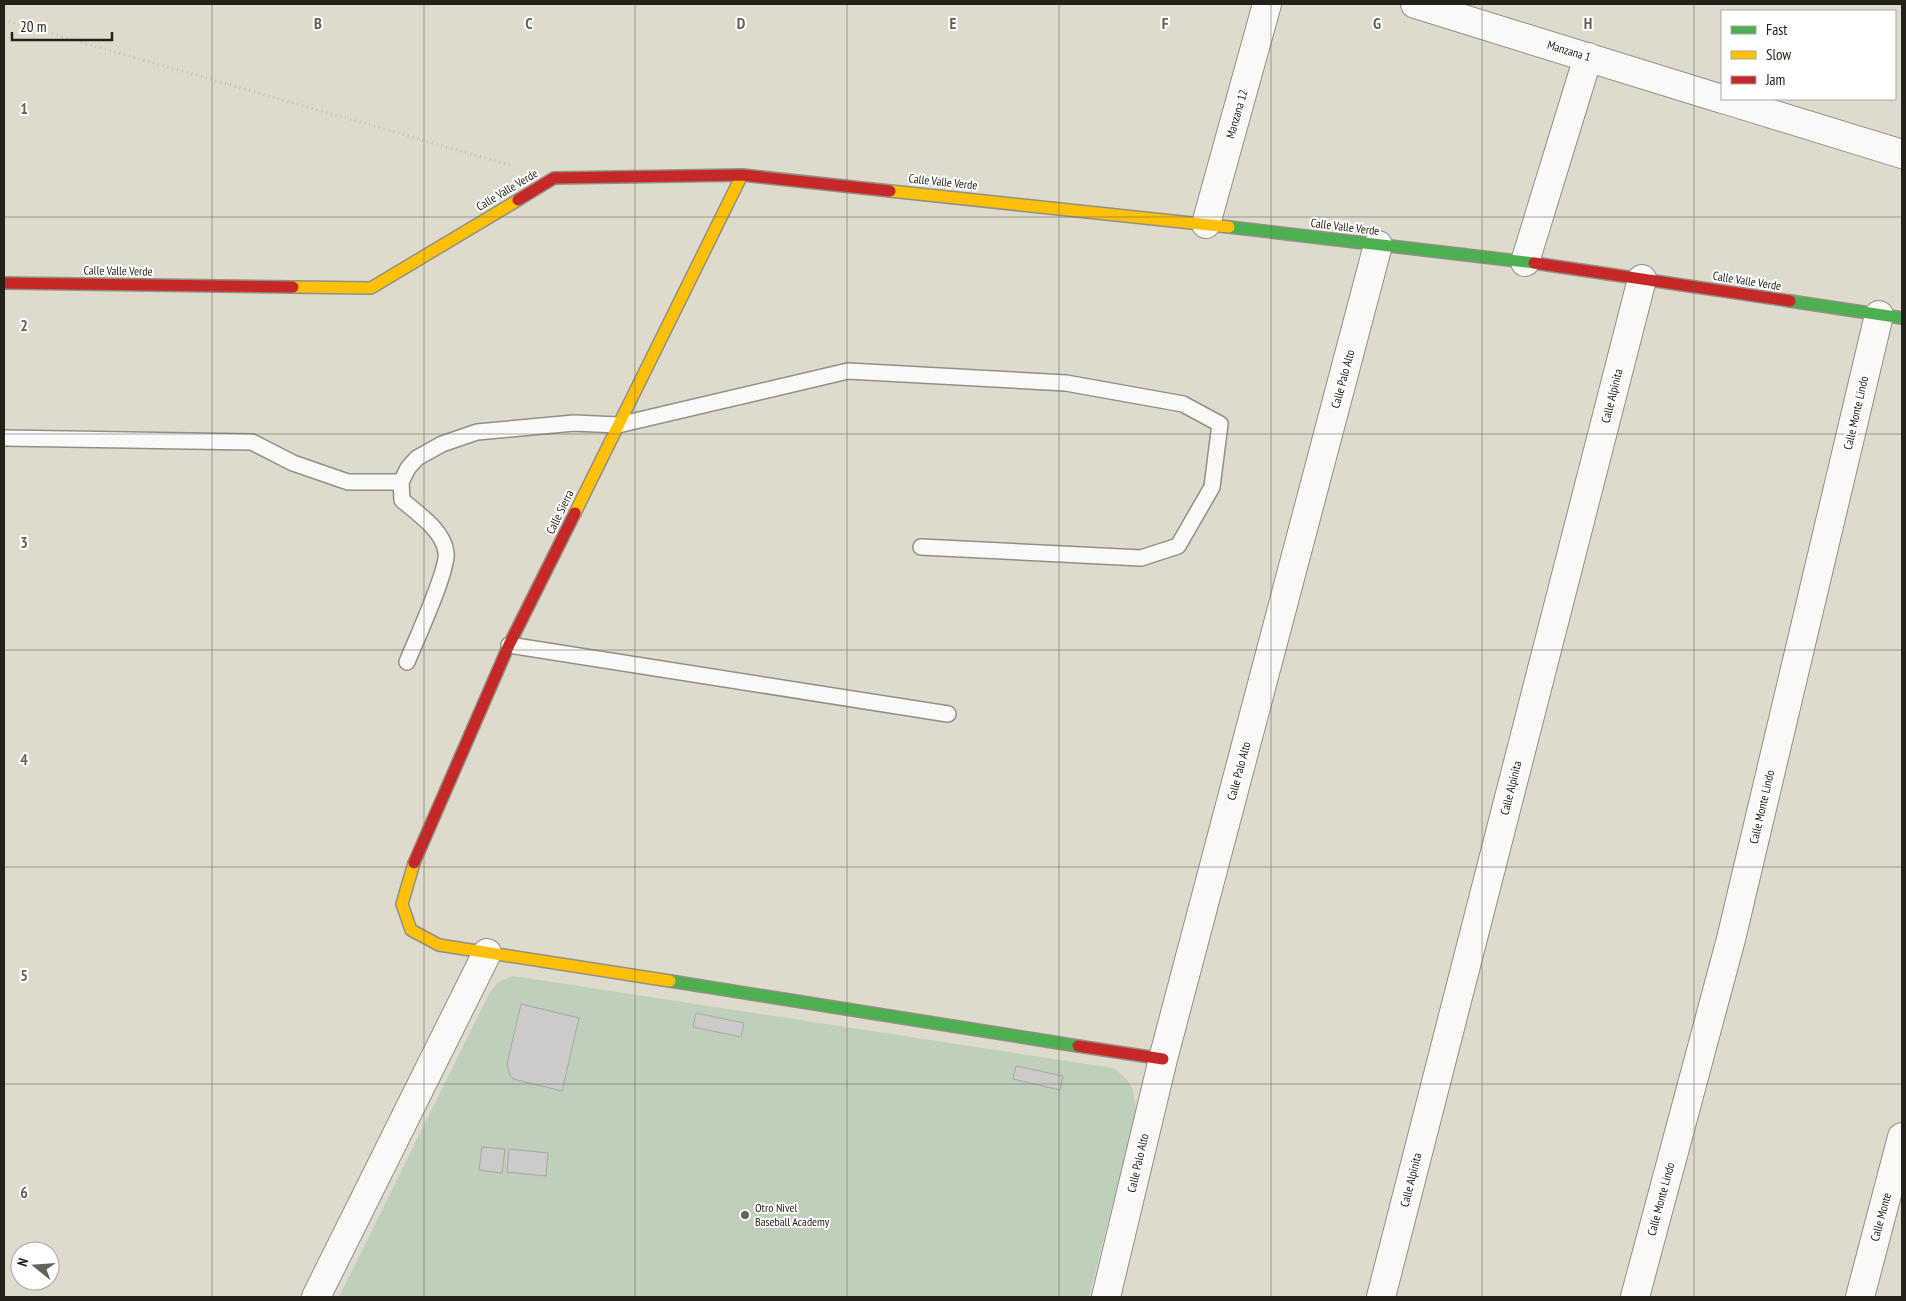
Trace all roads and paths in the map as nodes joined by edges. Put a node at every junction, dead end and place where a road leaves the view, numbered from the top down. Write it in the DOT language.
graph roads {
  1 [pos="1268,4"];
  2 [pos="1415,4"];
  3 [pos="4,20"];
  4 [pos="1588,58"];
  5 [pos="1721,98"];
  6 [pos="1726,100"];
  7 [pos="1902,154"];
  8 [pos="742,174"];
  9 [pos="554,178"];
  10 [pos="1206,224"];
  11 [pos="1378,245"];
  12 [pos="1525,262"];
  13 [pos="1642,279"];
  14 [pos="4,283"];
  15 [pos="1891,316"];
  16 [pos="618,425"];
  17 [pos="4,438"];
  18 [pos="401,482"];
  19 [pos="921,547"];
  20 [pos="510,645"];
  21 [pos="407,662"];
  22 [pos="948,714"];
  23 [pos="487,953"];
  24 [pos="1163,1059"];
  25 [pos="1902,1137"];
  26 [pos="316,1297"];
  27 [pos="1106,1297"];
  28 [pos="1381,1297"];
  29 [pos="1635,1297"];
  30 [pos="1860,1297"];
  1 -- 10 [label="street, Manzana 12"];
  2 -- 4 [label="street, Manzana 1"];
  3 -- 9 [label="path"];
  4 -- 5 [label="street, Manzana 1"];
  4 -- 12 [label="street"];
  6 -- 7 [label="street, Manzana 1"];
  8 -- 9 [label="street, Calle Valle Verde"];
  8 -- 10 [label="street, Calle Valle Verde"];
  8 -- 16 [label="street, Calle Sierra"];
  9 -- 14 [label="street, Calle Valle Verde"];
  10 -- 11 [label="street, Calle Valle Verde"];
  11 -- 12 [label="street, Calle Valle Verde"];
  11 -- 24 [label="street, Calle Palo Alto"];
  12 -- 13 [label="street, Calle Valle Verde"];
  13 -- 15 [label="street, Calle Valle Verde"];
  13 -- 28 [label="street, Calle Alpinita"];
  15 -- 29 [label="street, Calle Monte Lindo"];
  16 -- 18 [label="lane"];
  16 -- 19 [label="lane"];
  16 -- 20 [label="street, Calle Sierra"];
  17 -- 18 [label="lane"];
  18 -- 21 [label="lane"];
  20 -- 22 [label="lane"];
  20 -- 23 [label="street, Calle Sierra"];
  23 -- 24 [label="street, Calle Sierra"];
  23 -- 26 [label="street"];
  24 -- 27 [label="street, Calle Palo Alto"];
  25 -- 30 [label="street, Calle Monte"];
}
